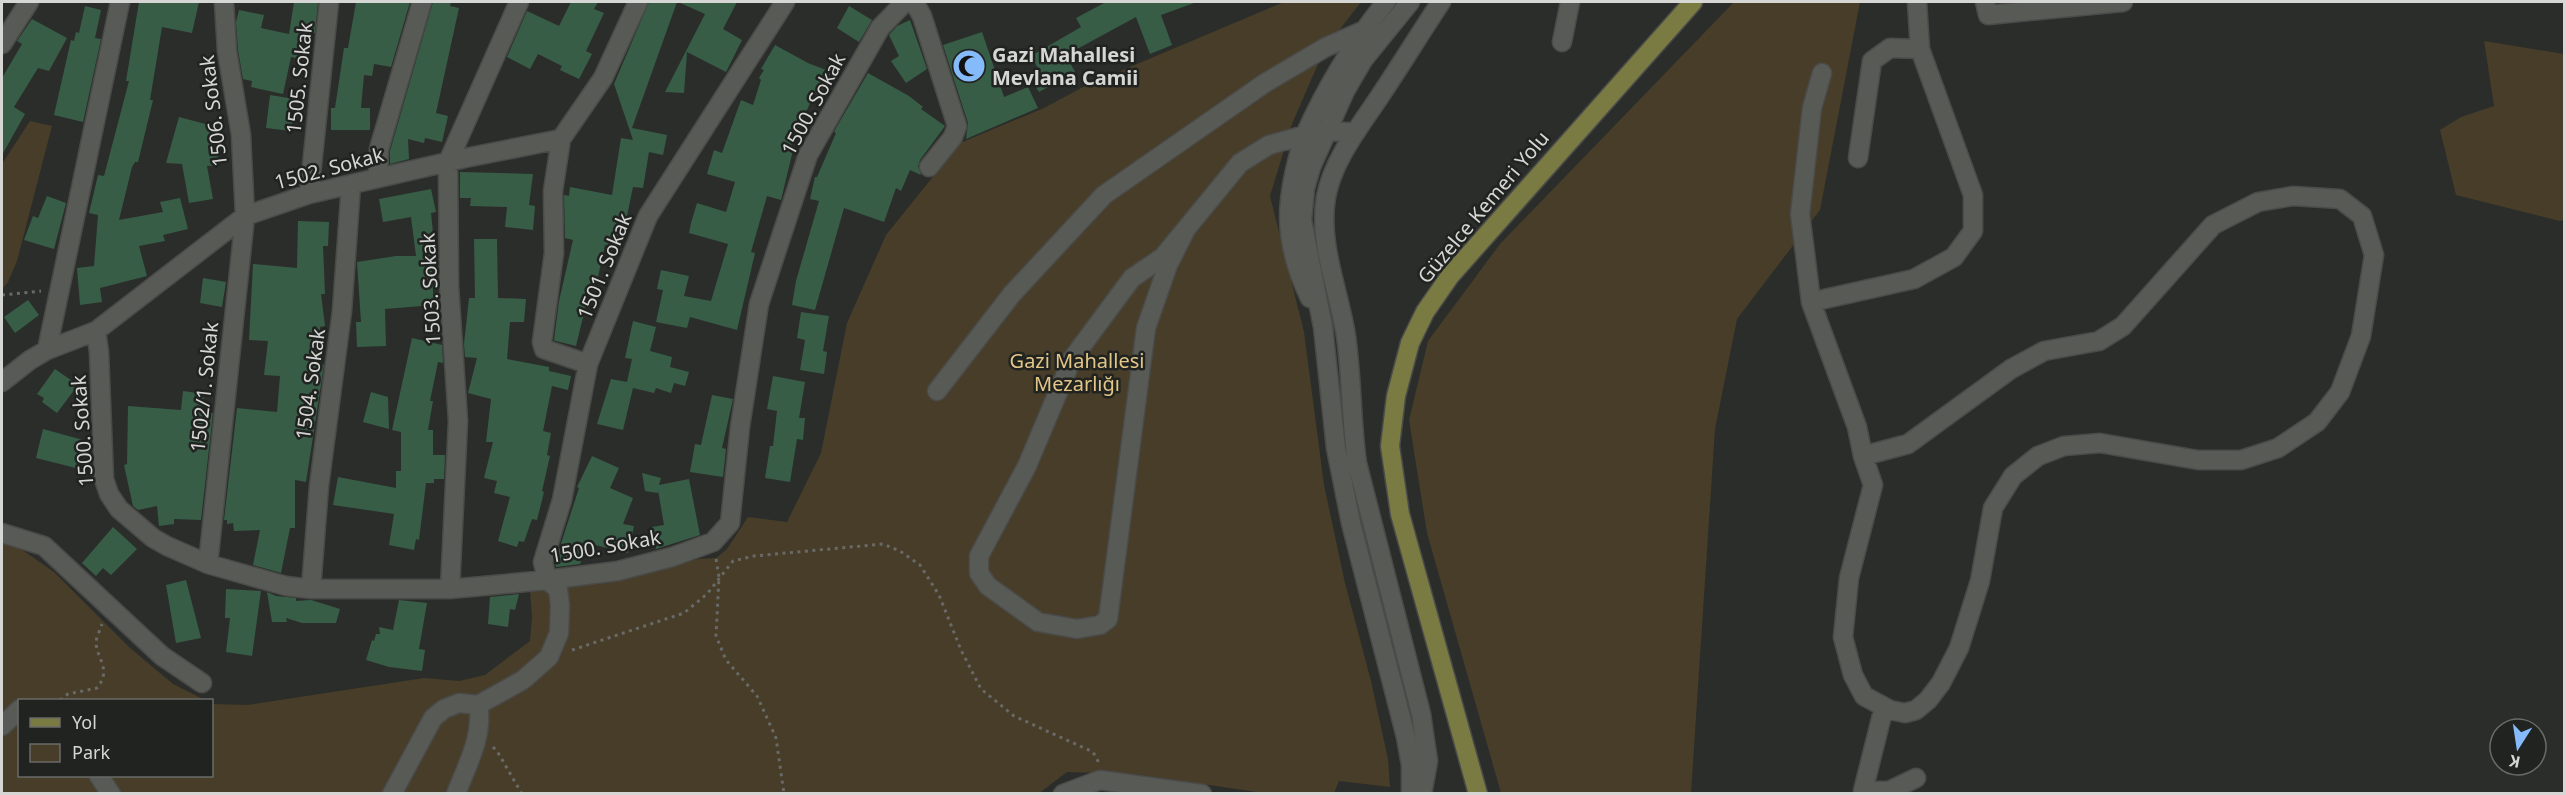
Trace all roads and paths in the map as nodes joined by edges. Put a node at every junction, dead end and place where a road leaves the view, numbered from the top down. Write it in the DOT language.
graph roads {
  1 [pos="29,2"];
  2 [pos="120,2"];
  3 [pos="224,2"];
  4 [pos="329,2"];
  5 [pos="422,2"];
  6 [pos="519,2"];
  7 [pos="638,2"];
  8 [pos="785,2"];
  9 [pos="905,2"];
  10 [pos="914,2"];
  11 [pos="1386,2"];
  12 [pos="1410,2"];
  13 [pos="1441,2"];
  14 [pos="1570,2"];
  15 [pos="1693,2"];
  16 [pos="1917,2"];
  17 [pos="1985,2"];
  18 [pos="2123,2"];
  19 [pos="1363,31"];
  20 [pos="1562,42"];
  21 [pos="2,44"];
  22 [pos="1920,49"];
  23 [pos="1822,73"];
  24 [pos="1325,131"];
  25 [pos="1356,132"];
  26 [pos="1305,135"];
  27 [pos="561,139"];
  28 [pos="1858,158"];
  29 [pos="448,162"];
  30 [pos="929,167"];
  31 [pos="378,178"];
  32 [pos="351,184"];
  33 [pos="309,194"];
  34 [pos="245,216"];
  35 [pos="1185,231"];
  36 [pos="60,289"];
  37 [pos="2,295"];
  38 [pos="1811,302"];
  39 [pos="1323,327"];
  40 [pos="96,331"];
  41 [pos="47,350"];
  42 [pos="588,364"];
  43 [pos="2,382"];
  44 [pos="937,391"];
  45 [pos="1863,456"];
  46 [pos="2,533"];
  47 [pos="208,564"];
  48 [pos="719,577"];
  49 [pos="547,580"];
  50 [pos="311,589"];
  51 [pos="450,589"];
  52 [pos="107,605"];
  53 [pos="549,657"];
  54 [pos="202,683"];
  55 [pos="61,699"];
  56 [pos="478,705"];
  57 [pos="1884,707"];
  58 [pos="18,711"];
  59 [pos="2,726"];
  60 [pos="478,737"];
  61 [pos="100,777"];
  62 [pos="1916,778"];
  63 [pos="1100,780"];
  64 [pos="111,794"];
  65 [pos="392,794"];
  66 [pos="456,794"];
  67 [pos="522,794"];
  68 [pos="784,794"];
  69 [pos="1063,794"];
  70 [pos="1203,794"];
  71 [pos="1411,794"];
  72 [pos="1422,794"];
  73 [pos="1478,794"];
  1 -- 21 [label="street"];
  2 -- 36 [label="street"];
  3 -- 34 [label="street, 1506. Sokak"];
  4 -- 33 [label="street, 1505. Sokak"];
  5 -- 31 [label="street"];
  6 -- 29 [label="street, 1503. Sokak"];
  7 -- 27 [label="street"];
  8 -- 42 [label="street, 1501. Sokak"];
  9 -- 49 [label="street, 1500. Sokak"];
  10 -- 30 [label="street"];
  11 -- 19 [label="street"];
  12 -- 24 [label="street"];
  13 -- 25 [label="street"];
  14 -- 20 [label="street"];
  15 -- 73 [label="main road, Güzelce Kemeri Yolu"];
  16 -- 22 [label="street"];
  17 -- 18 [label="street"];
  19 -- 26 [label="street"];
  19 -- 44 [label="street"];
  22 -- 28 [label="street"];
  22 -- 38 [label="street"];
  23 -- 38 [label="street"];
  24 -- 25 [label="street"];
  24 -- 26 [label="street"];
  24 -- 39 [label="street"];
  25 -- 72 [label="street"];
  26 -- 35 [label="street"];
  26 -- 39 [label="street"];
  27 -- 29 [label="street, 1502. Sokak"];
  27 -- 42 [label="street"];
  29 -- 31 [label="street, 1502. Sokak"];
  29 -- 51 [label="street, 1503. Sokak"];
  31 -- 32 [label="street, 1502. Sokak"];
  32 -- 33 [label="street, 1502. Sokak"];
  32 -- 50 [label="street, 1504. Sokak"];
  33 -- 34 [label="street, 1502. Sokak"];
  34 -- 40 [label="street, 1502. Sokak"];
  34 -- 47 [label="street, 1502/1. Sokak"];
  35 -- 35 [label="street"];
  36 -- 37 [label="path"];
  36 -- 41 [label="street"];
  38 -- 45 [label="street"];
  39 -- 71 [label="street"];
  40 -- 41 [label="street, 1502. Sokak"];
  40 -- 47 [label="street, 1500. Sokak"];
  41 -- 43 [label="street, 1502. Sokak"];
  42 -- 49 [label="street, 1501. Sokak"];
  45 -- 57 [label="street"];
  45 -- 57 [label="street"];
  46 -- 52 [label="street"];
  47 -- 50 [label="street, 1500. Sokak"];
  48 -- 53 [label="path"];
  48 -- 63 [label="path"];
  48 -- 68 [label="path"];
  49 -- 51 [label="street, 1500. Sokak"];
  49 -- 53 [label="street"];
  50 -- 51 [label="street, 1500. Sokak"];
  52 -- 54 [label="street"];
  52 -- 55 [label="path"];
  53 -- 56 [label="street"];
  56 -- 60 [label="street"];
  56 -- 65 [label="street"];
  57 -- 62 [label="street"];
  58 -- 59 [label="street"];
  60 -- 66 [label="street"];
  60 -- 67 [label="path"];
  61 -- 64 [label="street"];
  63 -- 69 [label="street"];
  63 -- 70 [label="street"];
}
